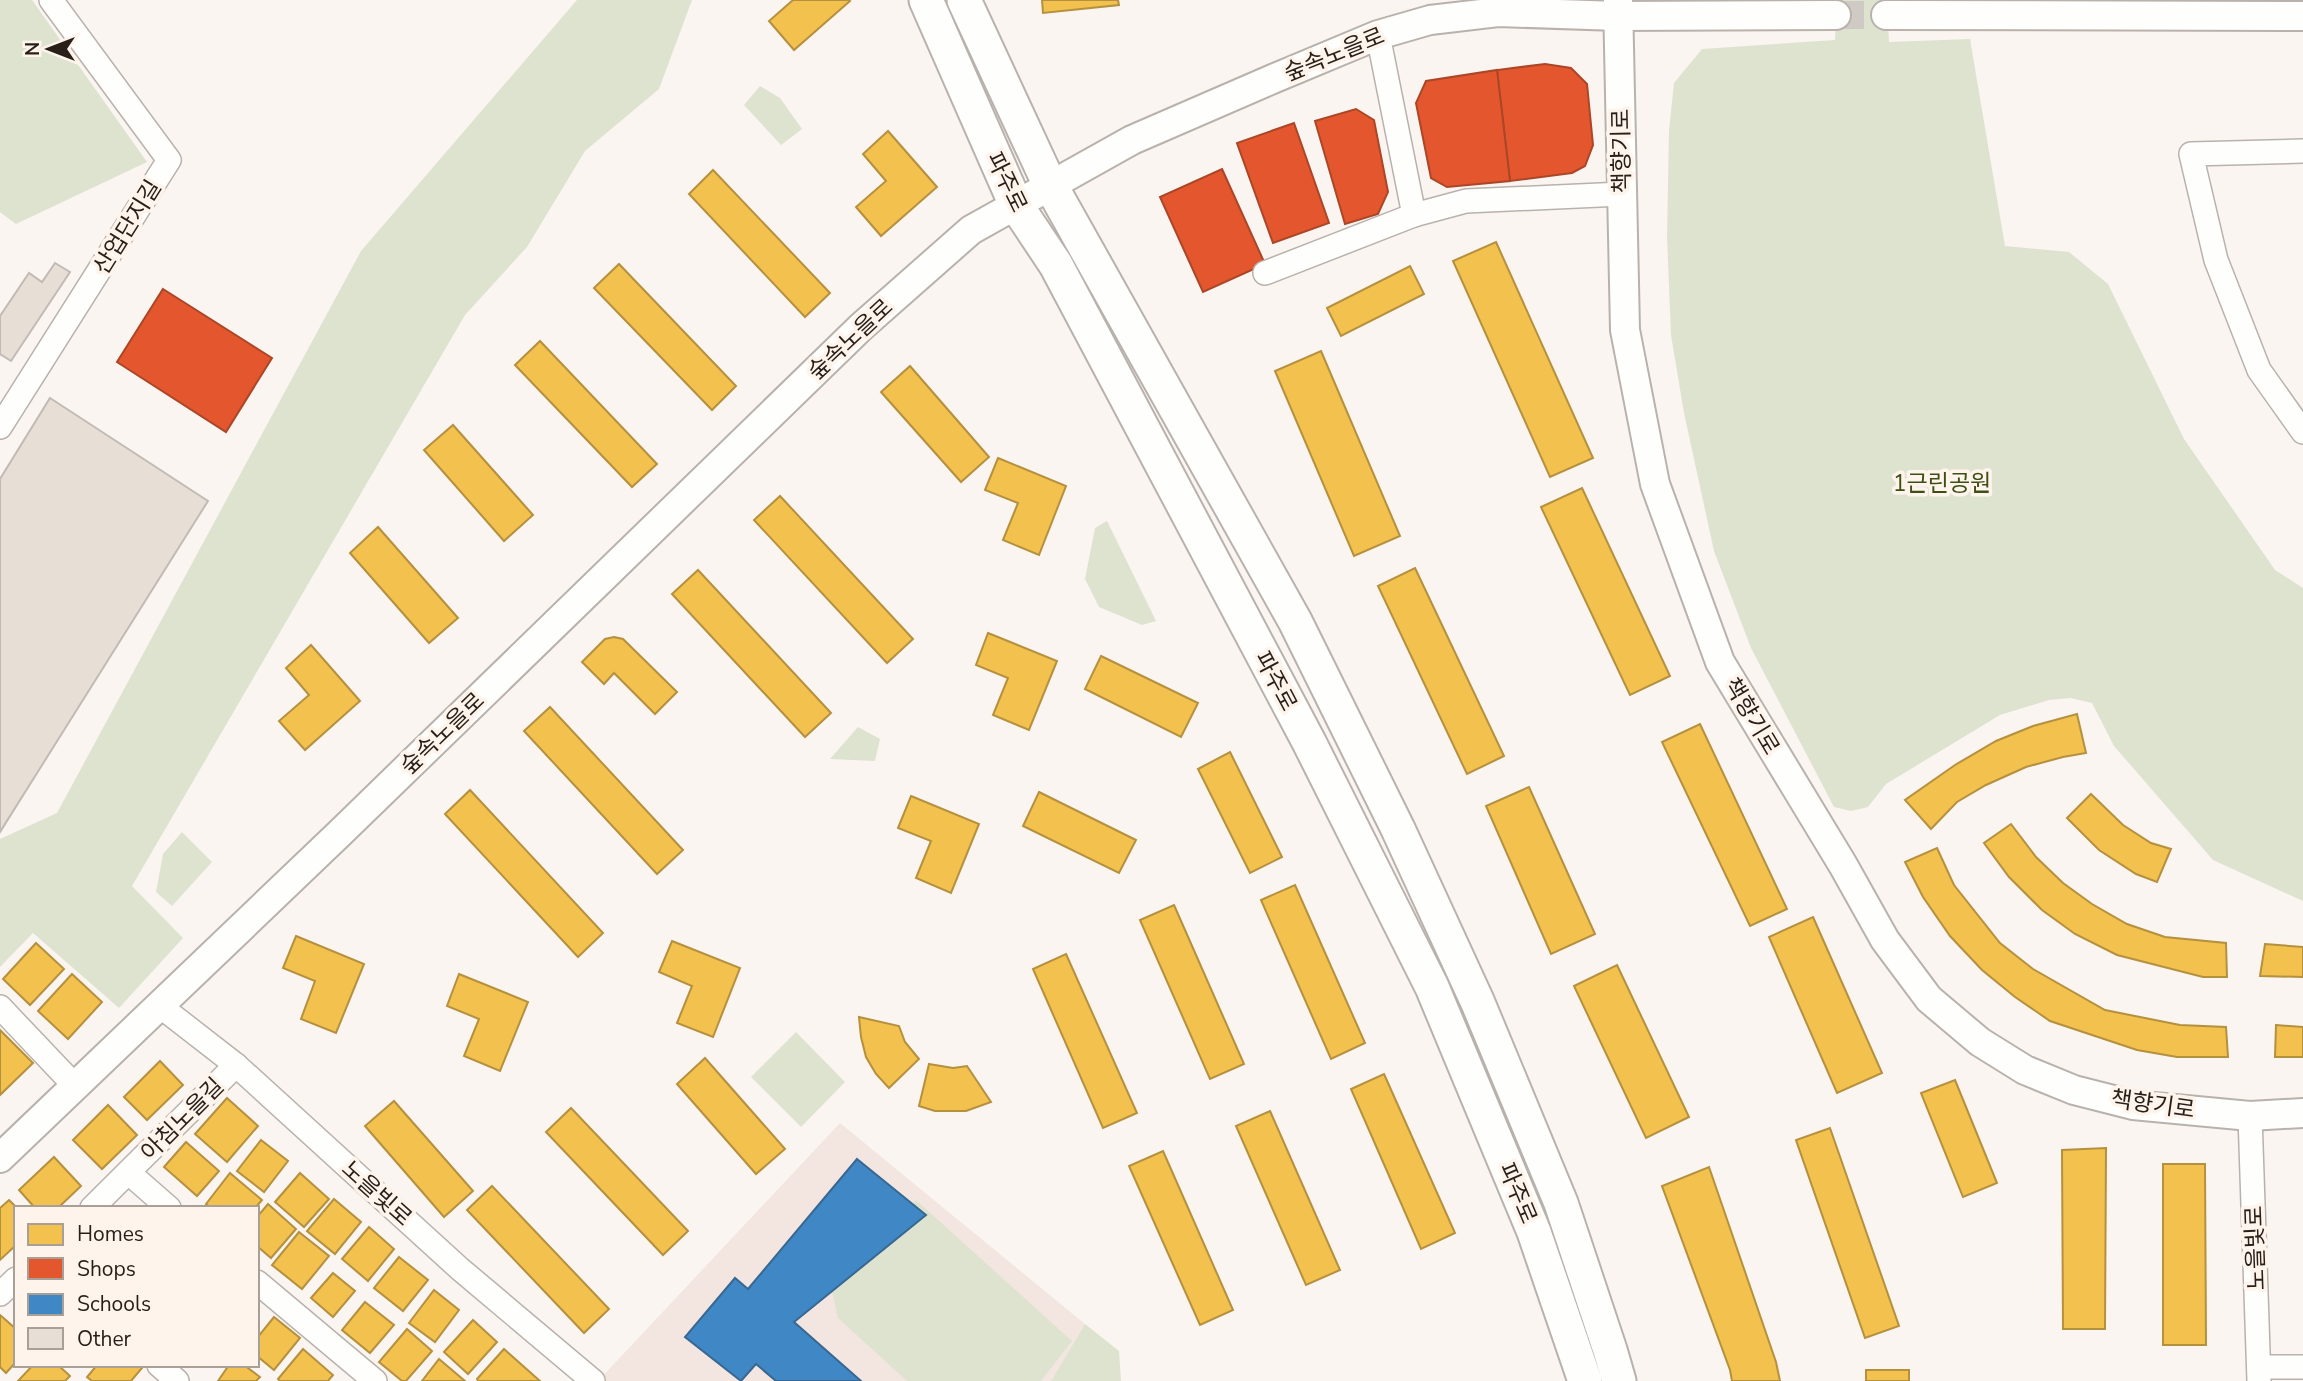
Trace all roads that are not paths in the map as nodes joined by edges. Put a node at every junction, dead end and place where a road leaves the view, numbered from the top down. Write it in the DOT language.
graph roads {
  1 [pos="51,0"];
  2 [pos="926,0"];
  3 [pos="964,0"];
  4 [pos="1618,8"];
  5 [pos="1836,15"];
  6 [pos="1886,15"];
  7 [pos="2303,16"];
  8 [pos="1378,35"];
  9 [pos="2303,151"];
  10 [pos="1051,187"];
  11 [pos="1622,194"];
  12 [pos="1016,205"];
  13 [pos="1414,215"];
  14 [pos="1265,273"];
  15 [pos="0,427"];
  16 [pos="2303,432"];
  17 [pos="160,1006"];
  18 [pos="0,1007"];
  19 [pos="236,1065"];
  20 [pos="76,1087"];
  21 [pos="2303,1112"];
  22 [pos="2250,1116"];
  23 [pos="0,1158"];
  24 [pos="129,1173"];
  25 [pos="94,1206"];
  26 [pos="167,1206"];
  27 [pos="14,1281"];
  28 [pos="259,1284"];
  29 [pos="0,1294"];
  30 [pos="161,1367"];
  31 [pos="2303,1367"];
  32 [pos="2259,1374"];
  33 [pos="585,1379"];
  34 [pos="177,1381"];
  35 [pos="375,1381"];
  36 [pos="1585,1381"];
  37 [pos="1619,1381"];
  1 -- 15 [label="street, 산업단지길"];
  2 -- 12 [label="main road, 파주로"];
  3 -- 10 [label="main road, 파주로"];
  4 -- 5 [label="street, 숲속노을로"];
  4 -- 8 [label="street, 숲속노을로"];
  4 -- 11 [label="street, 책향기로"];
  6 -- 7 [label="street"];
  8 -- 10 [label="street, 숲속노을로"];
  8 -- 13 [label="street"];
  9 -- 16 [label="street"];
  10 -- 12 [label="street, 숲속노을로"];
  10 -- 37 [label="main road, 파주로"];
  11 -- 13 [label="street"];
  11 -- 22 [label="street, 책향기로"];
  12 -- 17 [label="street, 숲속노을로"];
  12 -- 36 [label="main road, 파주로"];
  13 -- 14 [label="street"];
  17 -- 19 [label="street, 노을빛로"];
  17 -- 20 [label="street, 숲속노을로"];
  18 -- 20 [label="street"];
  19 -- 24 [label="street, 아침노을길"];
  19 -- 33 [label="street, 노을빛로"];
  20 -- 23 [label="street, 숲속노을로"];
  21 -- 22 [label="street, 책향기로"];
  22 -- 32 [label="street, 노을빛로"];
  24 -- 25 [label="street, 아침노을길"];
  24 -- 26 [label="street, 아침노을길"];
  27 -- 29 [label="street"];
  28 -- 35 [label="street"];
  30 -- 34 [label="street"];
  31 -- 32 [label="street"];
}
